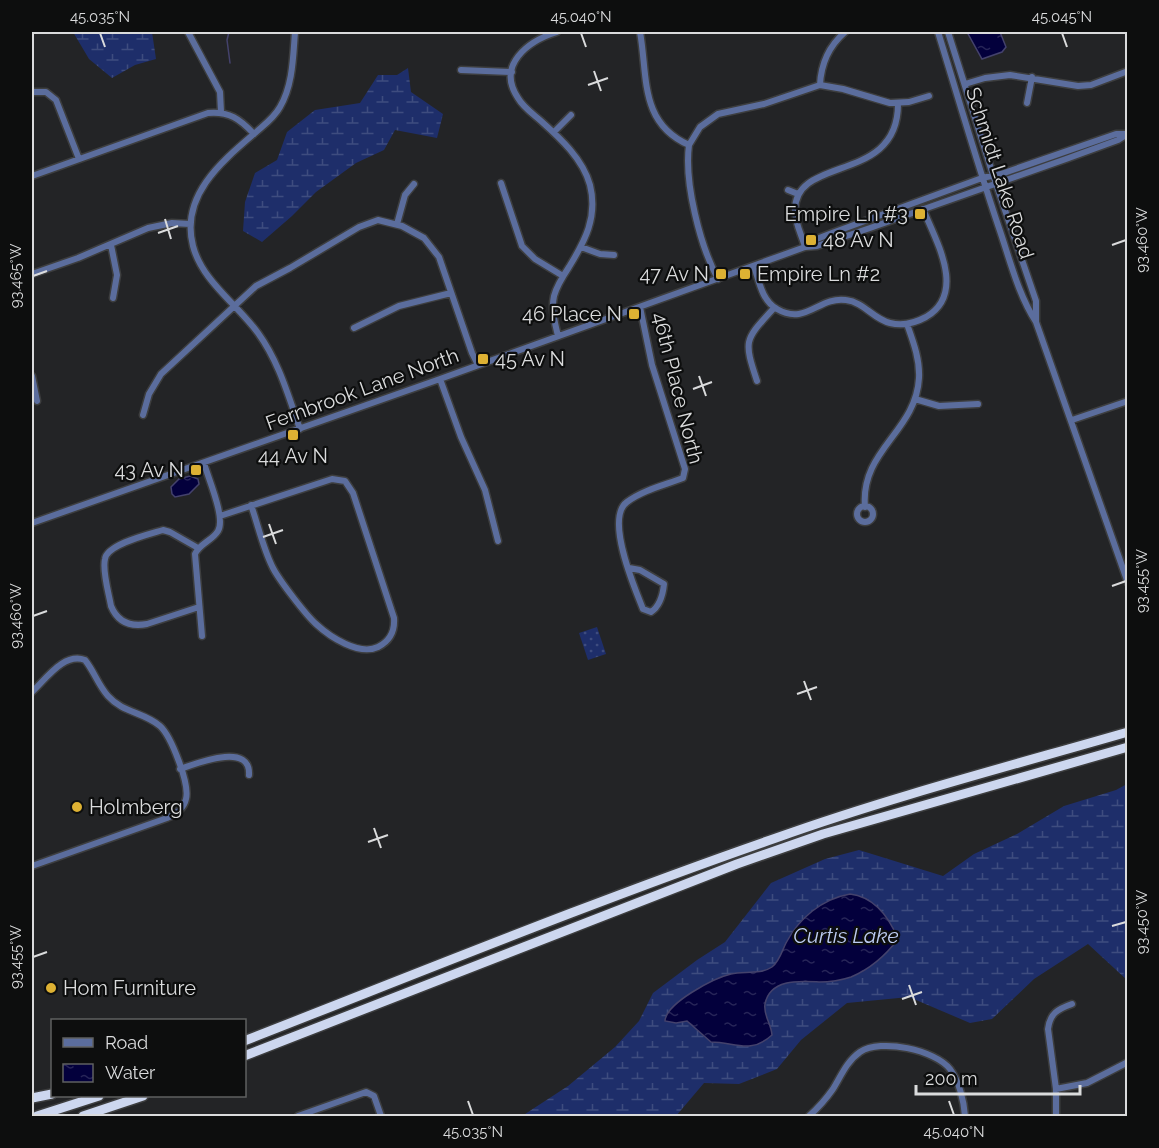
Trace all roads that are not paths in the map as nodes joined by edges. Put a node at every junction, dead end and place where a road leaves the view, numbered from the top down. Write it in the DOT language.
graph roads {
  1 [pos="188,32"];
  2 [pos="295,32"];
  3 [pos="557,32"];
  4 [pos="640,32"];
  5 [pos="845,32"];
  6 [pos="938,32"];
  7 [pos="948,32"];
  8 [pos="461,70"];
  9 [pos="1128,71"];
  10 [pos="512,72"];
  11 [pos="1032,77"];
  12 [pos="965,84"];
  13 [pos="819,85"];
  14 [pos="32,92"];
  15 [pos="929,96"];
  16 [pos="898,103"];
  17 [pos="1028,103"];
  18 [pos="221,112"];
  19 [pos="571,115"];
  20 [pos="554,132"];
  21 [pos="254,134"];
  22 [pos="1127,134"];
  23 [pos="689,145"];
  24 [pos="79,159"];
  25 [pos="993,175"];
  26 [pos="32,176"];
  27 [pos="982,178"];
  28 [pos="501,183"];
  29 [pos="996,183"];
  30 [pos="414,184"];
  31 [pos="985,187"];
  32 [pos="788,190"];
  33 [pos="798,194"];
  34 [pos="923,209"];
  35 [pos="190,224"];
  36 [pos="397,224"];
  37 [pos="111,245"];
  38 [pos="581,247"];
  39 [pos="805,247"];
  40 [pos="614,255"];
  41 [pos="753,266"];
  42 [pos="32,274"];
  43 [pos="563,276"];
  44 [pos="718,279"];
  45 [pos="451,293"];
  46 [pos="113,298"];
  47 [pos="235,304"];
  48 [pos="640,307"];
  49 [pos="774,308"];
  50 [pos="1036,322"];
  51 [pos="908,324"];
  52 [pos="354,328"];
  53 [pos="558,336"];
  54 [pos="478,365"];
  55 [pos="32,376"];
  56 [pos="440,379"];
  57 [pos="757,381"];
  58 [pos="915,399"];
  59 [pos="1128,400"];
  60 [pos="36,401"];
  61 [pos="978,404"];
  62 [pos="142,415"];
  63 [pos="1072,420"];
  64 [pos="300,429"];
  65 [pos="204,463"];
  66 [pos="251,506"];
  67 [pos="865,507"];
  68 [pos="220,516"];
  69 [pos="32,523"];
  70 [pos="498,541"];
  71 [pos="198,548"];
  72 [pos="629,568"];
  73 [pos="1128,583"];
  74 [pos="199,608"];
  75 [pos="202,636"];
  76 [pos="32,692"];
  77 [pos="1128,732"];
  78 [pos="1128,747"];
  79 [pos="180,769"];
  80 [pos="249,775"];
  81 [pos="32,866"];
  82 [pos="1072,1004"];
  83 [pos="246,1040"];
  84 [pos="246,1055"];
  85 [pos="1128,1062"];
  86 [pos="1056,1089"];
  87 [pos="51,1095"];
  88 [pos="93,1097"];
  89 [pos="138,1097"];
  90 [pos="32,1098"];
  91 [pos="37,1116"];
  92 [pos="83,1116"];
  93 [pos="95,1116"];
  94 [pos="298,1116"];
  95 [pos="381,1116"];
  96 [pos="808,1116"];
  97 [pos="965,1116"];
  98 [pos="1056,1116"];
  1 -- 18 [label="street"];
  2 -- 21 [label="street"];
  3 -- 10 [label="street"];
  4 -- 23 [label="street"];
  5 -- 13 [label="street"];
  6 -- 27 [label="street, Schmidt Lake Road"];
  7 -- 12 [label="street, Schmidt Lake Road"];
  8 -- 10 [label="street"];
  9 -- 11 [label="street"];
  10 -- 20 [label="street"];
  11 -- 12 [label="street"];
  11 -- 17 [label="street"];
  12 -- 25 [label="street, Schmidt Lake Road"];
  13 -- 16 [label="street"];
  13 -- 23 [label="street"];
  14 -- 24 [label="street"];
  15 -- 16 [label="street"];
  16 -- 33 [label="street"];
  18 -- 21 [label="street"];
  18 -- 24 [label="street"];
  19 -- 20 [label="street"];
  20 -- 38 [label="street"];
  21 -- 35 [label="street"];
  22 -- 25 [label="street, Fernbrook Lane North"];
  22 -- 29 [label="street, Fernbrook Lane North"];
  23 -- 44 [label="street"];
  24 -- 26 [label="street"];
  25 -- 27 [label="street, Fernbrook Lane North"];
  25 -- 29 [label="street, Schmidt Lake Road"];
  27 -- 31 [label="street, Schmidt Lake Road"];
  27 -- 39 [label="street, Fernbrook Lane North"];
  28 -- 43 [label="street"];
  29 -- 31 [label="street, Fernbrook Lane North"];
  29 -- 50 [label="street, Schmidt Lake Road"];
  30 -- 36 [label="street"];
  31 -- 34 [label="street, Fernbrook Lane North"];
  31 -- 50 [label="street, Schmidt Lake Road"];
  32 -- 33 [label="street"];
  33 -- 39 [label="street"];
  34 -- 39 [label="street, Fernbrook Lane North"];
  34 -- 51 [label="street"];
  35 -- 37 [label="street"];
  35 -- 47 [label="street"];
  36 -- 45 [label="street"];
  36 -- 47 [label="street"];
  37 -- 42 [label="street"];
  37 -- 46 [label="street"];
  38 -- 40 [label="street"];
  38 -- 43 [label="street"];
  39 -- 41 [label="street, Fernbrook Lane North"];
  41 -- 44 [label="street, Fernbrook Lane North"];
  41 -- 49 [label="street"];
  43 -- 53 [label="street"];
  44 -- 48 [label="street, Fernbrook Lane North"];
  45 -- 52 [label="street"];
  45 -- 54 [label="street"];
  47 -- 62 [label="street"];
  47 -- 64 [label="street"];
  48 -- 53 [label="street, Fernbrook Lane North"];
  48 -- 72 [label="street, 46th Place North"];
  49 -- 51 [label="street"];
  49 -- 57 [label="street"];
  50 -- 63 [label="street, Schmidt Lake Road"];
  51 -- 58 [label="street"];
  53 -- 54 [label="street, Fernbrook Lane North"];
  54 -- 56 [label="street, Fernbrook Lane North"];
  55 -- 60 [label="street"];
  56 -- 64 [label="street, Fernbrook Lane North"];
  56 -- 70 [label="street"];
  58 -- 61 [label="street"];
  58 -- 67 [label="street"];
  59 -- 63 [label="street"];
  63 -- 73 [label="street, Schmidt Lake Road"];
  64 -- 65 [label="street, Fernbrook Lane North"];
  65 -- 68 [label="street"];
  65 -- 69 [label="street, Fernbrook Lane North"];
  66 -- 66 [label="street"];
  66 -- 68 [label="street"];
  68 -- 71 [label="street"];
  71 -- 74 [label="street"];
  71 -- 74 [label="street"];
  72 -- 72 [label="street"];
  74 -- 75 [label="street"];
  76 -- 79 [label="street"];
  77 -- 83 [label="highway"];
  78 -- 84 [label="highway"];
  79 -- 80 [label="street"];
  79 -- 81 [label="street"];
  82 -- 86 [label="street"];
  85 -- 86 [label="street"];
  86 -- 98 [label="street"];
  87 -- 90 [label="highway"];
  88 -- 91 [label="highway"];
  89 -- 92 [label="highway"];
  89 -- 93 [label="highway"];
  94 -- 95 [label="street"];
  96 -- 97 [label="street"];
}
